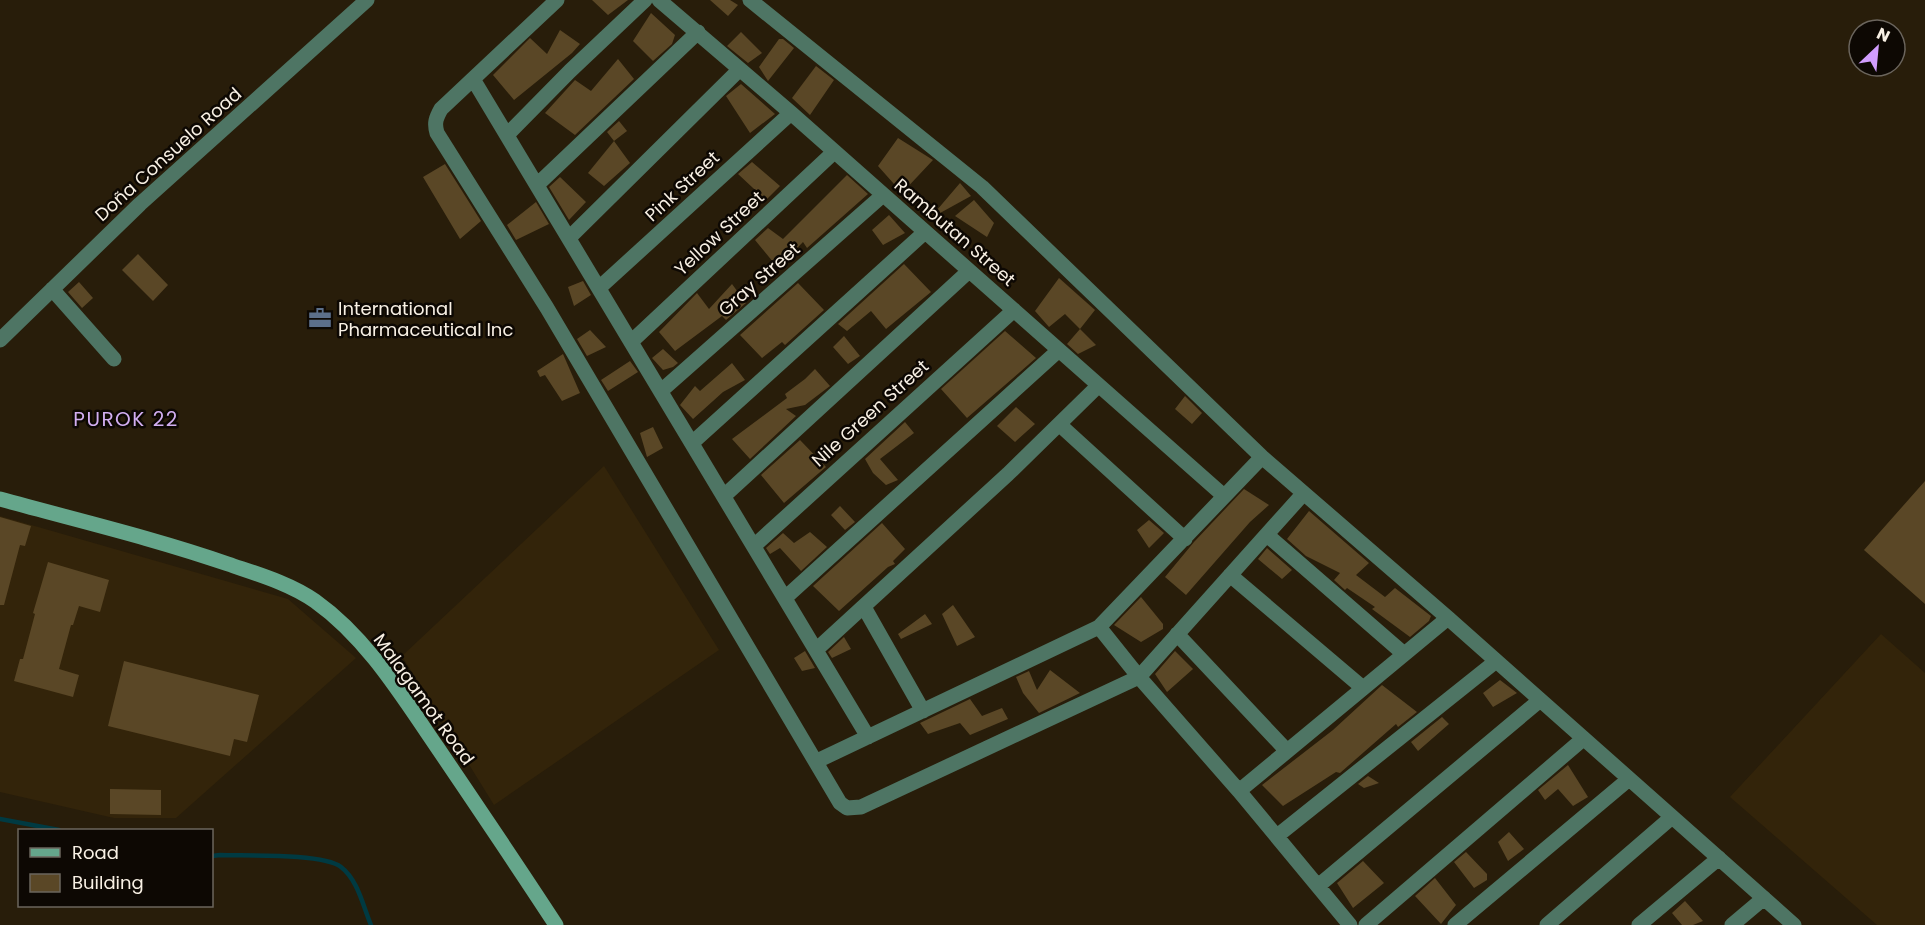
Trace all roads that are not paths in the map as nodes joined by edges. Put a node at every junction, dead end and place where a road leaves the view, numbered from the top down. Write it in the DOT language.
graph roads {
  1 [pos="367,0"];
  2 [pos="557,0"];
  3 [pos="645,0"];
  4 [pos="659,0"];
  5 [pos="750,0"];
  6 [pos="698,32"];
  7 [pos="740,70"];
  8 [pos="473,79"];
  9 [pos="791,113"];
  10 [pos="507,135"];
  11 [pos="834,152"];
  12 [pos="537,185"];
  13 [pos="883,195"];
  14 [pos="925,232"];
  15 [pos="569,238"];
  16 [pos="969,271"];
  17 [pos="599,288"];
  18 [pos="52,290"];
  19 [pos="1014,310"];
  20 [pos="0,340"];
  21 [pos="631,342"];
  22 [pos="1059,350"];
  23 [pos="114,359"];
  24 [pos="1098,386"];
  25 [pos="661,391"];
  26 [pos="1060,425"];
  27 [pos="692,443"];
  28 [pos="1262,457"];
  29 [pos="1304,494"];
  30 [pos="724,496"];
  31 [pos="1224,496"];
  32 [pos="0,499"];
  33 [pos="1267,535"];
  34 [pos="1185,539"];
  35 [pos="754,546"];
  36 [pos="1230,575"];
  37 [pos="785,598"];
  38 [pos="864,607"];
  39 [pos="1448,618"];
  40 [pos="1099,627"];
  41 [pos="1177,634"];
  42 [pos="816,650"];
  43 [pos="1404,654"];
  44 [pos="1495,662"];
  45 [pos="1139,677"];
  46 [pos="1363,688"];
  47 [pos="1539,701"];
  48 [pos="923,711"];
  49 [pos="868,737"];
  50 [pos="1583,739"];
  51 [pos="1287,751"];
  52 [pos="817,761"];
  53 [pos="1629,779"];
  54 [pos="1239,791"];
  55 [pos="1672,817"];
  56 [pos="1277,836"];
  57 [pos="1719,858"];
  58 [pos="1318,886"];
  59 [pos="1764,898"];
  60 [pos="556,925"];
  61 [pos="1350,925"];
  62 [pos="1366,925"];
  63 [pos="1455,925"];
  64 [pos="1547,925"];
  65 [pos="1639,925"];
  66 [pos="1732,925"];
  67 [pos="1794,925"];
  1 -- 18 [label="street, Doña Consuelo Road"];
  2 -- 8 [label="street"];
  3 -- 10 [label="street"];
  4 -- 6 [label="street, Rambutan Street"];
  5 -- 28 [label="street"];
  6 -- 7 [label="street, Rambutan Street"];
  6 -- 12 [label="street"];
  7 -- 9 [label="street, Rambutan Street"];
  7 -- 15 [label="street"];
  8 -- 10 [label="street"];
  8 -- 52 [label="street"];
  9 -- 11 [label="street, Rambutan Street"];
  9 -- 17 [label="street, Pink Street"];
  10 -- 12 [label="street"];
  11 -- 13 [label="street, Rambutan Street"];
  11 -- 21 [label="street, Yellow Street"];
  12 -- 15 [label="street"];
  13 -- 14 [label="street, Rambutan Street"];
  13 -- 25 [label="street, Gray Street"];
  14 -- 16 [label="street, Rambutan Street"];
  14 -- 27 [label="street"];
  15 -- 17 [label="street"];
  16 -- 19 [label="street, Rambutan Street"];
  16 -- 30 [label="street"];
  17 -- 21 [label="street"];
  18 -- 20 [label="street, Doña Consuelo Road"];
  18 -- 23 [label="street"];
  19 -- 22 [label="street, Rambutan Street"];
  19 -- 35 [label="street, Nile Green Street"];
  21 -- 25 [label="street"];
  22 -- 24 [label="street, Rambutan Street"];
  22 -- 37 [label="street"];
  24 -- 26 [label="street"];
  24 -- 31 [label="street, Rambutan Street"];
  25 -- 27 [label="street"];
  26 -- 34 [label="street"];
  26 -- 38 [label="street"];
  27 -- 30 [label="street"];
  28 -- 29 [label="street"];
  28 -- 31 [label="street"];
  29 -- 33 [label="street"];
  29 -- 39 [label="street"];
  30 -- 35 [label="street"];
  31 -- 34 [label="street"];
  32 -- 60 [label="street, Malagamot Road"];
  33 -- 36 [label="street"];
  33 -- 43 [label="street"];
  34 -- 40 [label="street"];
  35 -- 37 [label="street"];
  36 -- 41 [label="street"];
  36 -- 46 [label="street"];
  37 -- 42 [label="street"];
  38 -- 42 [label="street"];
  38 -- 48 [label="street"];
  39 -- 43 [label="street"];
  39 -- 44 [label="street"];
  40 -- 45 [label="street"];
  40 -- 48 [label="street"];
  41 -- 45 [label="street"];
  41 -- 51 [label="street"];
  42 -- 49 [label="street"];
  43 -- 46 [label="street"];
  44 -- 47 [label="street"];
  44 -- 56 [label="street"];
  45 -- 52 [label="street"];
  45 -- 54 [label="street"];
  46 -- 51 [label="street"];
  47 -- 50 [label="street"];
  47 -- 58 [label="street"];
  48 -- 49 [label="street"];
  49 -- 52 [label="street"];
  50 -- 53 [label="street"];
  50 -- 62 [label="street"];
  51 -- 54 [label="street"];
  53 -- 55 [label="street"];
  53 -- 63 [label="street"];
  54 -- 56 [label="street"];
  55 -- 57 [label="street"];
  55 -- 64 [label="street"];
  56 -- 58 [label="street"];
  57 -- 59 [label="street"];
  57 -- 65 [label="street"];
  58 -- 61 [label="street"];
  59 -- 66 [label="street"];
  59 -- 67 [label="street"];
}
